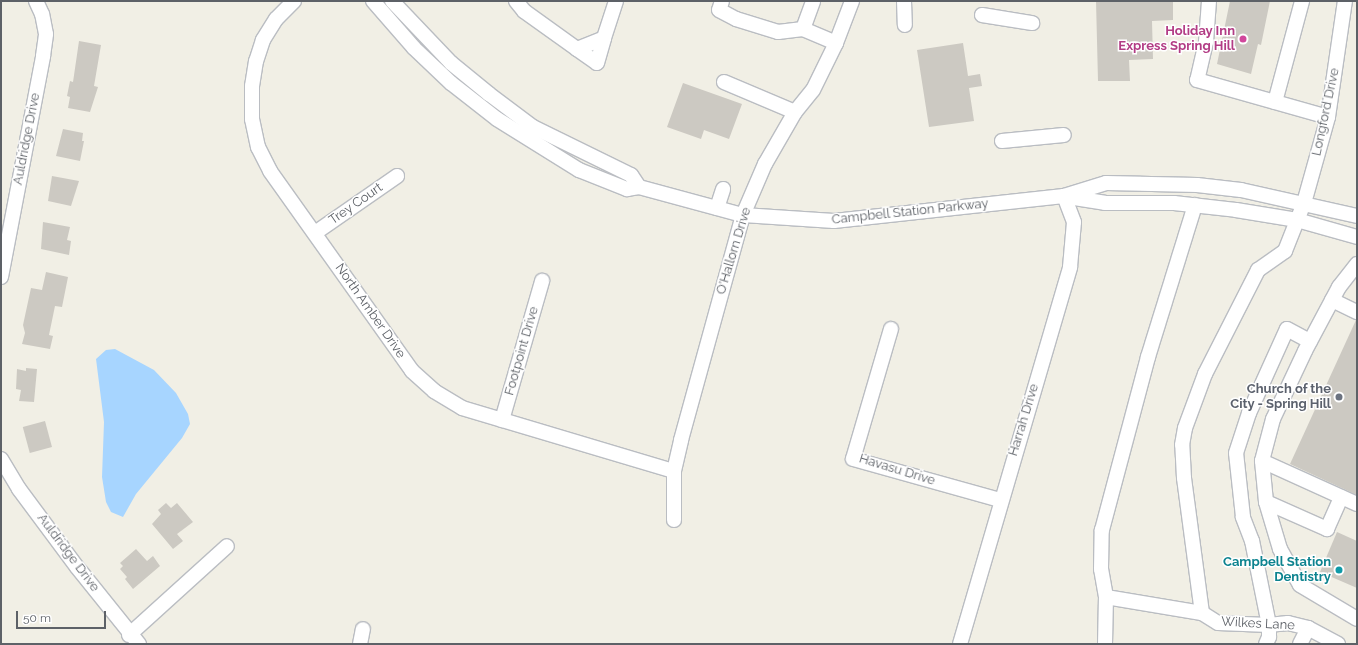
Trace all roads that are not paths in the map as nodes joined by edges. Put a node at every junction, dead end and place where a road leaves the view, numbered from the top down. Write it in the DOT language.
graph roads {
  1 [pos="36,1"];
  2 [pos="294,1"];
  3 [pos="374,1"];
  4 [pos="392,1"];
  5 [pos="516,1"];
  6 [pos="616,1"];
  7 [pos="722,1"];
  8 [pos="813,1"];
  9 [pos="852,1"];
  10 [pos="904,1"];
  11 [pos="1209,1"];
  12 [pos="1302,1"];
  13 [pos="1345,1"];
  14 [pos="982,15"];
  15 [pos="1032,23"];
  16 [pos="905,25"];
  17 [pos="803,29"];
  18 [pos="604,38"];
  19 [pos="836,43"];
  20 [pos="577,49"];
  21 [pos="724,82"];
  22 [pos="1275,102"];
  23 [pos="796,112"];
  24 [pos="1328,117"];
  25 [pos="1064,135"];
  26 [pos="1002,141"];
  27 [pos="397,176"];
  28 [pos="639,187"];
  29 [pos="723,189"];
  30 [pos="1064,196"];
  31 [pos="1304,203"];
  32 [pos="1195,205"];
  33 [pos="717,208"];
  34 [pos="743,215"];
  35 [pos="1357,216"];
  36 [pos="1297,220"];
  37 [pos="315,233"];
  38 [pos="1357,237"];
  39 [pos="1355,272"];
  40 [pos="1,277"];
  41 [pos="542,281"];
  42 [pos="1332,300"];
  43 [pos="1357,312"];
  44 [pos="892,328"];
  45 [pos="1310,341"];
  46 [pos="502,420"];
  47 [pos="1,459"];
  48 [pos="1262,461"];
  49 [pos="674,471"];
  50 [pos="1341,497"];
  51 [pos="1000,500"];
  52 [pos="1266,502"];
  53 [pos="1357,504"];
  54 [pos="674,520"];
  55 [pos="227,546"];
  56 [pos="1106,597"];
  57 [pos="1202,613"];
  58 [pos="1355,614"];
  59 [pos="1269,625"];
  60 [pos="1308,628"];
  61 [pos="363,630"];
  62 [pos="134,639"];
  63 [pos="360,644"];
  64 [pos="960,644"];
  65 [pos="1105,644"];
  66 [pos="1266,644"];
  67 [pos="1300,644"];
  68 [pos="1338,644"];
  1 -- 40 [label="street, Auldridge Drive"];
  2 -- 37 [label="street, North Amber Drive"];
  3 -- 28 [label="street, Campbell Station Parkway"];
  4 -- 28 [label="street"];
  5 -- 20 [label="street"];
  6 -- 18 [label="street"];
  7 -- 17 [label="street"];
  8 -- 17 [label="street"];
  9 -- 19 [label="street, O'Hallorn Drive"];
  10 -- 16 [label="street"];
  11 -- 22 [label="street"];
  12 -- 22 [label="street"];
  13 -- 24 [label="street, Longford Drive"];
  14 -- 15 [label="street"];
  17 -- 19 [label="street"];
  18 -- 20 [label="street"];
  18 -- 20 [label="street"];
  19 -- 23 [label="street, O'Hallorn Drive"];
  21 -- 23 [label="street"];
  22 -- 24 [label="street"];
  23 -- 34 [label="street, O'Hallorn Drive"];
  24 -- 31 [label="street, Longford Drive"];
  25 -- 26 [label="street"];
  27 -- 37 [label="street, Trey Court"];
  28 -- 33 [label="street, Campbell Station Parkway"];
  29 -- 33 [label="street"];
  30 -- 31 [label="street, Campbell Station Parkway"];
  30 -- 32 [label="street, Campbell Station Parkway"];
  30 -- 34 [label="street, Campbell Station Parkway"];
  30 -- 51 [label="street, Harrah Drive"];
  31 -- 35 [label="street, Campbell Station Parkway"];
  31 -- 36 [label="street, Longford Drive"];
  32 -- 36 [label="street, Campbell Station Parkway"];
  32 -- 56 [label="street"];
  33 -- 34 [label="street, Campbell Station Parkway"];
  34 -- 49 [label="street, O'Hallorn Drive"];
  36 -- 38 [label="street, Campbell Station Parkway"];
  36 -- 57 [label="street, Longford Drive"];
  37 -- 46 [label="street, North Amber Drive"];
  39 -- 42 [label="street"];
  41 -- 46 [label="street, Footpoint Drive"];
  42 -- 43 [label="street"];
  42 -- 45 [label="street"];
  44 -- 51 [label="street, Havasu Drive"];
  45 -- 48 [label="street"];
  45 -- 59 [label="street"];
  46 -- 49 [label="street, North Amber Drive"];
  47 -- 62 [label="street, Auldridge Drive"];
  48 -- 50 [label="street"];
  48 -- 52 [label="street"];
  49 -- 54 [label="street, O'Hallorn Drive"];
  50 -- 52 [label="street"];
  50 -- 53 [label="street"];
  51 -- 64 [label="street, Harrah Drive"];
  52 -- 58 [label="street"];
  55 -- 62 [label="street"];
  56 -- 57 [label="street, Wilkes Lane"];
  56 -- 65 [label="street"];
  57 -- 59 [label="street, Wilkes Lane"];
  59 -- 60 [label="street, Wilkes Lane"];
  59 -- 66 [label="street"];
  60 -- 67 [label="street"];
  60 -- 68 [label="street, Wilkes Lane"];
  61 -- 63 [label="street"];
}
